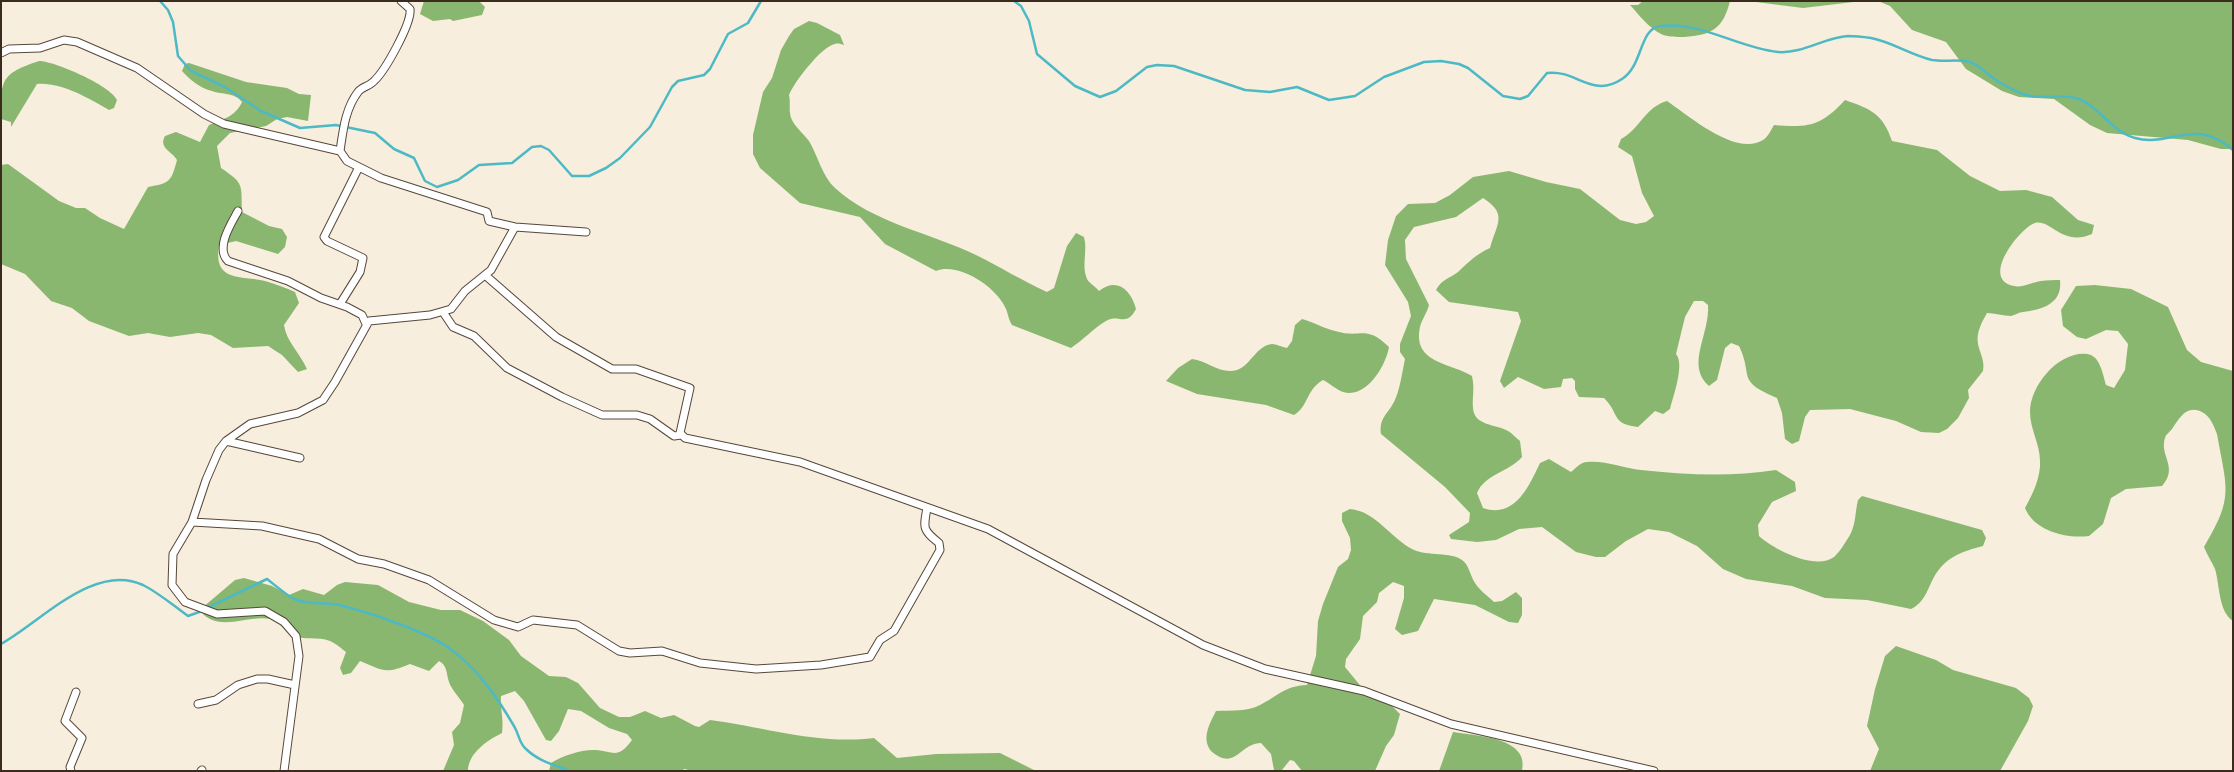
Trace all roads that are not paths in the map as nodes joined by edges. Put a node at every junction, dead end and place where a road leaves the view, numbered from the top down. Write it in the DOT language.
graph roads {
  1 [pos="401,1"];
  2 [pos="1,53"];
  3 [pos="340,151"];
  4 [pos="359,167"];
  5 [pos="238,211"];
  6 [pos="515,226"];
  7 [pos="586,232"];
  8 [pos="485,275"];
  9 [pos="340,304"];
  10 [pos="443,312"];
  11 [pos="366,324"];
  12 [pos="681,435"];
  13 [pos="226,440"];
  14 [pos="300,458"];
  15 [pos="927,508"];
  16 [pos="192,522"];
  17 [pos="295,685"];
  18 [pos="76,692"];
  19 [pos="198,704"];
  20 [pos="71,771"];
  21 [pos="284,771"];
  22 [pos="1654,771"];
  1 -- 3 [label="street"];
  2 -- 3 [label="street"];
  3 -- 4 [label="street"];
  4 -- 6 [label="street"];
  4 -- 9 [label="street"];
  5 -- 9 [label="street"];
  6 -- 7 [label="street"];
  6 -- 8 [label="street"];
  8 -- 10 [label="street"];
  8 -- 12 [label="street"];
  9 -- 11 [label="street"];
  10 -- 11 [label="street"];
  10 -- 12 [label="street"];
  11 -- 13 [label="street"];
  12 -- 15 [label="street"];
  13 -- 14 [label="street"];
  13 -- 16 [label="street"];
  15 -- 16 [label="street"];
  15 -- 22 [label="street"];
  16 -- 17 [label="street"];
  17 -- 19 [label="street"];
  17 -- 21 [label="street"];
  18 -- 20 [label="street"];
}
